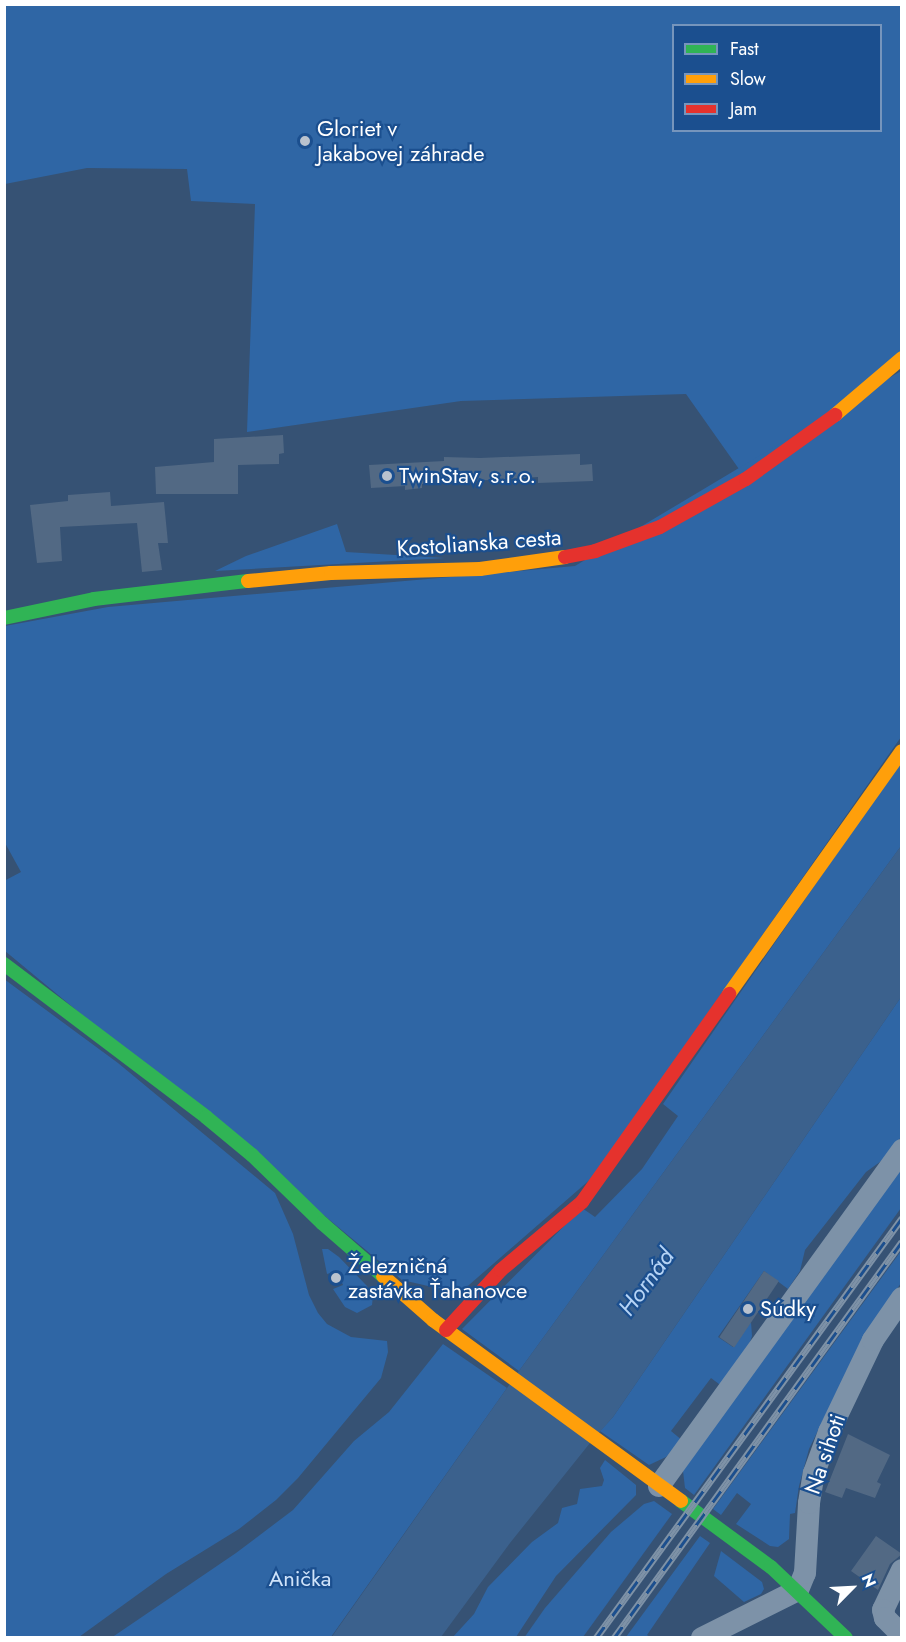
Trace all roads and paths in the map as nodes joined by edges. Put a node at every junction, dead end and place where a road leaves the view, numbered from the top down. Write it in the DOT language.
graph roads {
  1 [pos="902,358"];
  2 [pos="4,618"];
  3 [pos="902,751"];
  4 [pos="4,964"];
  5 [pos="902,1150"];
  6 [pos="902,1298"];
  7 [pos="446,1330"];
  8 [pos="659,1486"];
  9 [pos="902,1570"];
  10 [pos="798,1590"];
  11 [pos="902,1635"];
  12 [pos="702,1638"];
  13 [pos="846,1638"];
  1 -- 2 [label="street, Kostolianska cesta"];
  3 -- 7 [label="street"];
  4 -- 7 [label="street"];
  5 -- 8 [label="street"];
  6 -- 10 [label="street, Na sihoti"];
  7 -- 8 [label="street"];
  8 -- 10 [label="street"];
  9 -- 11 [label="street"];
  10 -- 12 [label="street"];
  10 -- 13 [label="street"];
}
